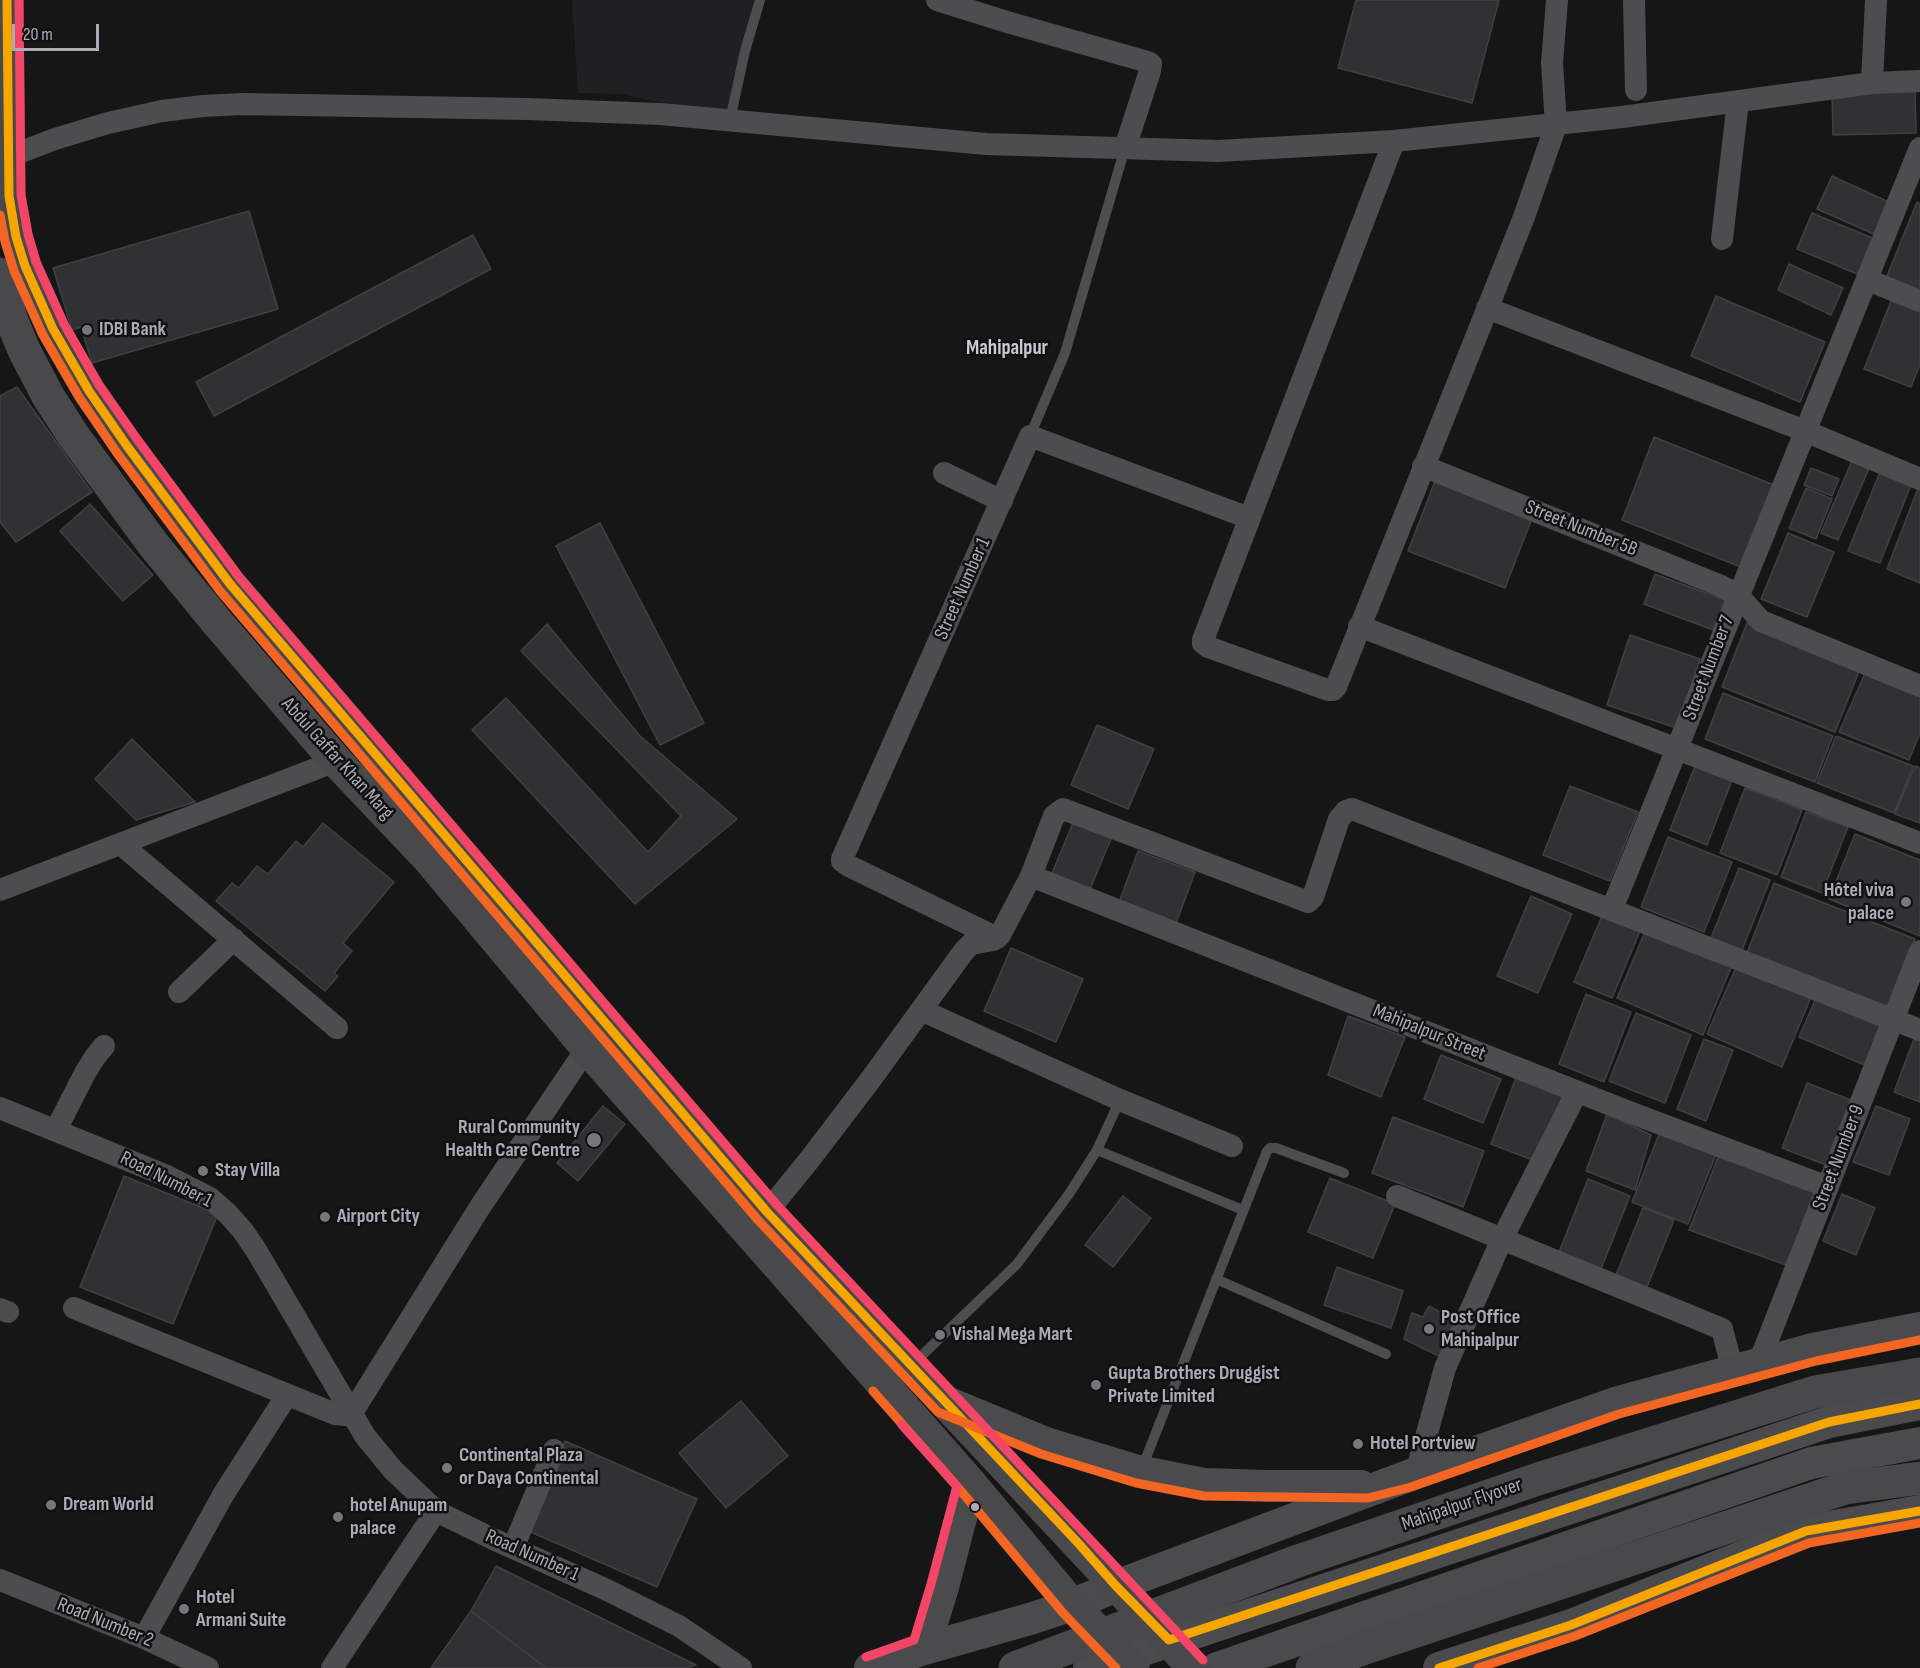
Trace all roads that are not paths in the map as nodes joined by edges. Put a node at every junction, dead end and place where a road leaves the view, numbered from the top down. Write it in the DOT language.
graph roads {
  1 [pos="7,0"];
  2 [pos="760,0"];
  3 [pos="937,0"];
  4 [pos="1557,0"];
  5 [pos="1634,0"];
  6 [pos="1876,0"];
  7 [pos="1004,10"];
  8 [pos="1920,81"];
  9 [pos="1872,83"];
  10 [pos="1636,90"];
  11 [pos="1738,101"];
  12 [pos="730,120"];
  13 [pos="1556,125"];
  14 [pos="1394,141"];
  15 [pos="1125,148"];
  16 [pos="1920,148"];
  17 [pos="8,157"];
  18 [pos="1912,196"];
  19 [pos="1722,239"];
  20 [pos="0,274"];
  21 [pos="1868,280"];
  22 [pos="1920,301"];
  23 [pos="1487,308"];
  24 [pos="1805,431"];
  25 [pos="1030,436"];
  26 [pos="1423,466"];
  27 [pos="944,473"];
  28 [pos="1920,479"];
  29 [pos="1002,501"];
  30 [pos="1248,518"];
  31 [pos="1738,595"];
  32 [pos="1359,626"];
  33 [pos="1920,686"];
  34 [pos="1677,750"];
  35 [pos="336,761"];
  36 [pos="1920,843"];
  37 [pos="122,845"];
  38 [pos="1031,876"];
  39 [pos="0,890"];
  40 [pos="1612,909"];
  41 [pos="997,938"];
  42 [pos="234,939"];
  43 [pos="1920,951"];
  44 [pos="179,992"];
  45 [pos="921,1010"];
  46 [pos="1893,1019"];
  47 [pos="337,1028"];
  48 [pos="1920,1030"];
  49 [pos="104,1046"];
  50 [pos="587,1047"];
  51 [pos="1577,1092"];
  52 [pos="1120,1100"];
  53 [pos="0,1108"];
  54 [pos="56,1130"];
  55 [pos="1232,1146"];
  56 [pos="1097,1150"];
  57 [pos="1344,1173"];
  58 [pos="1828,1187"];
  59 [pos="1397,1196"];
  60 [pos="1243,1210"];
  61 [pos="767,1212"];
  62 [pos="1503,1239"];
  63 [pos="1216,1280"];
  64 [pos="74,1308"];
  65 [pos="1920,1328"];
  66 [pos="1386,1354"];
  67 [pos="912,1365"];
  68 [pos="1746,1368"];
  69 [pos="1920,1374"];
  70 [pos="287,1395"];
  71 [pos="944,1401"];
  72 [pos="1920,1404"];
  73 [pos="347,1406"];
  74 [pos="1920,1443"];
  75 [pos="554,1450"];
  76 [pos="1141,1472"];
  77 [pos="1411,1474"];
  78 [pos="1920,1478"];
  79 [pos="970,1484"];
  80 [pos="436,1510"];
  81 [pos="1920,1511"];
  82 [pos="513,1548"];
  83 [pos="0,1580"];
  84 [pos="1116,1586"];
  85 [pos="1072,1605"];
  86 [pos="144,1638"];
  87 [pos="1169,1640"];
  88 [pos="924,1649"];
  89 [pos="1127,1662"];
  90 [pos="208,1668"];
  91 [pos="332,1668"];
  92 [pos="741,1668"];
  93 [pos="870,1668"];
  94 [pos="1014,1668"];
  95 [pos="1089,1668"];
  96 [pos="1194,1668"];
  97 [pos="1217,1668"];
  98 [pos="1312,1668"];
  99 [pos="1439,1668"];
  1 -- 17 [label="main road, Abdul Gaffar Khan Marg"];
  2 -- 12 [label="lane"];
  3 -- 7 [label="street"];
  4 -- 13 [label="street"];
  5 -- 10 [label="street"];
  6 -- 9 [label="street"];
  7 -- 15 [label="street"];
  8 -- 9 [label="street"];
  9 -- 11 [label="street"];
  11 -- 13 [label="street"];
  11 -- 19 [label="street"];
  12 -- 15 [label="street"];
  12 -- 17 [label="street"];
  13 -- 14 [label="street"];
  13 -- 23 [label="street"];
  14 -- 15 [label="street"];
  14 -- 30 [label="street"];
  15 -- 25 [label="lane, Street Number 1"];
  16 -- 18 [label="street, Street Number 7"];
  17 -- 61 [label="main road, Abdul Gaffar Khan Marg"];
  18 -- 21 [label="street, Street Number 7"];
  20 -- 35 [label="main road, Abdul Gaffar Khan Marg"];
  21 -- 22 [label="street"];
  21 -- 24 [label="street, Street Number 7"];
  23 -- 24 [label="street"];
  23 -- 26 [label="street"];
  24 -- 28 [label="street"];
  24 -- 31 [label="street, Street Number 7"];
  25 -- 29 [label="street, Street Number 1"];
  25 -- 30 [label="street"];
  26 -- 31 [label="street, Street Number 5B"];
  26 -- 32 [label="street"];
  27 -- 29 [label="street"];
  29 -- 41 [label="street, Street Number 1"];
  30 -- 32 [label="street"];
  31 -- 33 [label="street"];
  31 -- 34 [label="street, Street Number 7"];
  32 -- 34 [label="street"];
  34 -- 36 [label="street"];
  34 -- 40 [label="street, Street Number 7"];
  35 -- 37 [label="street"];
  35 -- 50 [label="main road, Abdul Gaffar Khan Marg"];
  37 -- 39 [label="street"];
  37 -- 42 [label="street"];
  38 -- 40 [label="street"];
  38 -- 41 [label="street"];
  38 -- 51 [label="street, Mahipalpur Street"];
  40 -- 46 [label="street"];
  41 -- 45 [label="street"];
  42 -- 44 [label="street"];
  42 -- 47 [label="street"];
  43 -- 46 [label="street, Street Number 9"];
  45 -- 52 [label="street"];
  45 -- 61 [label="street"];
  46 -- 48 [label="street"];
  46 -- 58 [label="street, Street Number 9"];
  49 -- 54 [label="street"];
  50 -- 73 [label="street"];
  50 -- 79 [label="main road, Abdul Gaffar Khan Marg"];
  51 -- 58 [label="street, Mahipalpur Street"];
  51 -- 62 [label="street"];
  52 -- 55 [label="street"];
  52 -- 56 [label="lane"];
  53 -- 54 [label="street, Road Number 1"];
  54 -- 73 [label="street, Road Number 1"];
  56 -- 60 [label="lane"];
  56 -- 67 [label="lane"];
  57 -- 60 [label="lane"];
  58 -- 68 [label="street, Street Number 9"];
  59 -- 62 [label="street"];
  60 -- 63 [label="lane"];
  61 -- 67 [label="main road, Abdul Gaffar Khan Marg"];
  62 -- 68 [label="street"];
  62 -- 77 [label="street"];
  63 -- 66 [label="lane"];
  63 -- 76 [label="lane"];
  64 -- 70 [label="street"];
  65 -- 68 [label="main road"];
  67 -- 71 [label="main road, Abdul Gaffar Khan Marg"];
  68 -- 77 [label="main road"];
  69 -- 94 [label="main road, Mahipalpur Flyover, bridge"];
  70 -- 73 [label="street"];
  70 -- 86 [label="street"];
  71 -- 76 [label="main road"];
  71 -- 84 [label="main road, Abdul Gaffar Khan Marg"];
  72 -- 87 [label="main road"];
  73 -- 80 [label="street, Road Number 1"];
  74 -- 97 [label="main road"];
  75 -- 82 [label="street"];
  76 -- 77 [label="main road"];
  77 -- 84 [label="main road"];
  78 -- 98 [label="main road"];
  79 -- 85 [label="main road, Abdul Gaffar Khan Marg"];
  79 -- 88 [label="main road"];
  80 -- 82 [label="street, Road Number 1"];
  80 -- 91 [label="street"];
  81 -- 99 [label="main road"];
  82 -- 92 [label="street, Road Number 1"];
  83 -- 86 [label="street, Road Number 2"];
  84 -- 85 [label="main road"];
  84 -- 87 [label="main road, Abdul Gaffar Khan Marg"];
  85 -- 88 [label="main road"];
  85 -- 89 [label="main road, Abdul Gaffar Khan Marg"];
  86 -- 90 [label="street, Road Number 2"];
  87 -- 89 [label="main road"];
  87 -- 96 [label="main road, Abdul Gaffar Khan Marg"];
  88 -- 93 [label="main road"];
  89 -- 95 [label="main road"];
}
